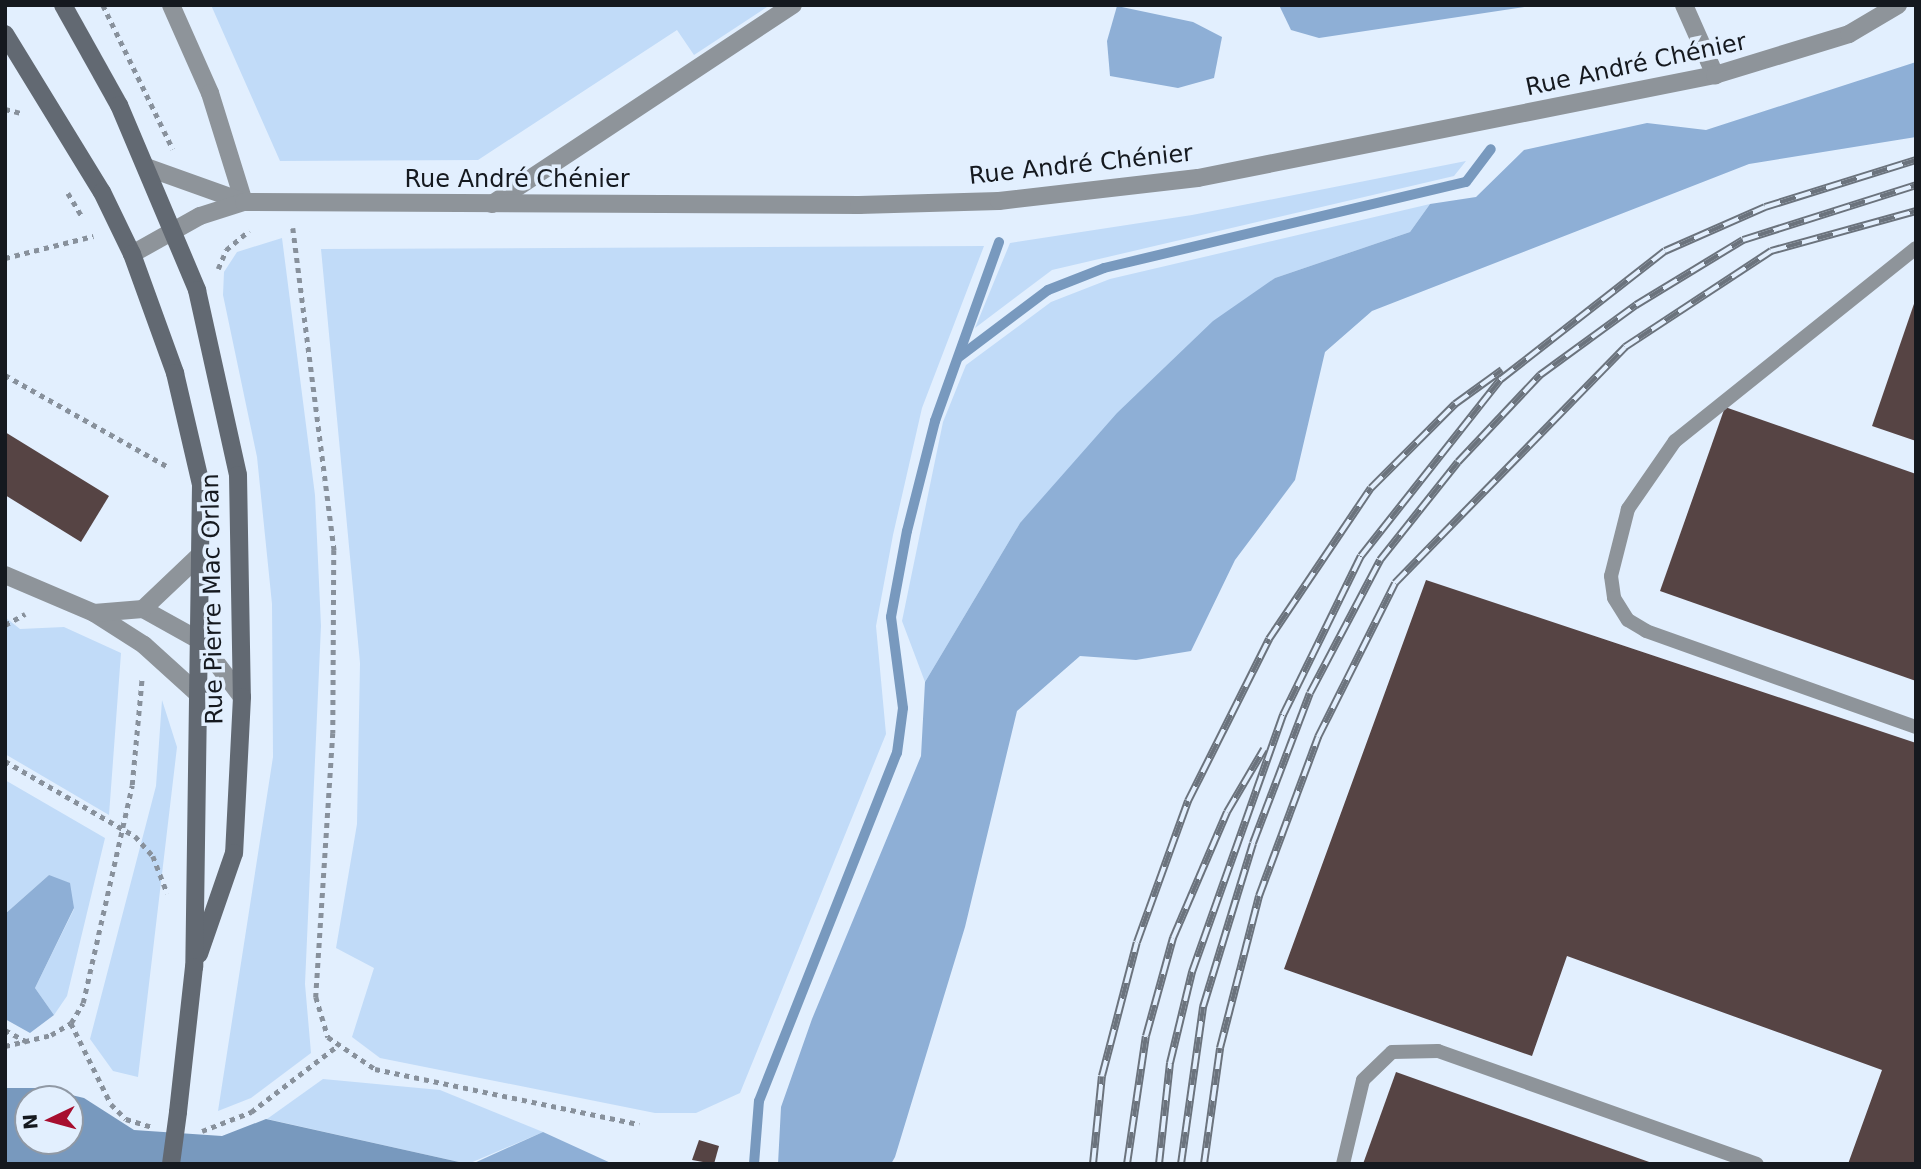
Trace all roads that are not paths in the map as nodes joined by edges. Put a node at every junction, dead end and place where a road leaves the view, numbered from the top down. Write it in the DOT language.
graph roads {
  1 [pos="63,5"];
  2 [pos="171,5"];
  3 [pos="793,5"];
  4 [pos="1685,5"];
  5 [pos="1898,5"];
  6 [pos="5,34"];
  7 [pos="1715,75"];
  8 [pos="146,167"];
  9 [pos="244,202"];
  10 [pos="492,204"];
  11 [pos="174,229"];
  12 [pos="1916,248"];
  13 [pos="132,254"];
  14 [pos="200,555"];
  15 [pos="5,575"];
  16 [pos="143,609"];
  17 [pos="93,613"];
  18 [pos="199,640"];
  19 [pos="198,694"];
  20 [pos="242,697"];
  21 [pos="1916,727"];
  22 [pos="194,967"];
  23 [pos="171,1164"];
  24 [pos="1342,1164"];
  25 [pos="1757,1164"];
  1 -- 8 [label="main road, Rue Pierre Mac Orlan"];
  2 -- 9 [label="street"];
  3 -- 10 [label="street"];
  4 -- 7 [label="street"];
  5 -- 7 [label="street, Rue André Chénier"];
  6 -- 13 [label="main road, Rue Pierre Mac Orlan"];
  7 -- 10 [label="street, Rue André Chénier"];
  8 -- 9 [label="street, Rue André Chénier"];
  8 -- 11 [label="main road, Rue Pierre Mac Orlan"];
  9 -- 10 [label="street, Rue André Chénier"];
  9 -- 11 [label="street, Rue André Chénier"];
  11 -- 13 [label="street, Rue André Chénier"];
  11 -- 20 [label="main road, Rue Pierre Mac Orlan"];
  12 -- 21 [label="lane"];
  13 -- 14 [label="main road, Rue Pierre Mac Orlan"];
  14 -- 16 [label="street"];
  14 -- 18 [label="main road, Rue Pierre Mac Orlan"];
  15 -- 17 [label="street"];
  16 -- 17 [label="street"];
  16 -- 18 [label="street"];
  17 -- 19 [label="street"];
  18 -- 19 [label="main road, Rue Pierre Mac Orlan"];
  18 -- 20 [label="street"];
  19 -- 22 [label="main road, Rue Pierre Mac Orlan"];
  20 -- 22 [label="main road, Rue Pierre Mac Orlan"];
  22 -- 23 [label="main road, Rue Pierre Mac Orlan, bridge"];
  24 -- 25 [label="lane"];
}
